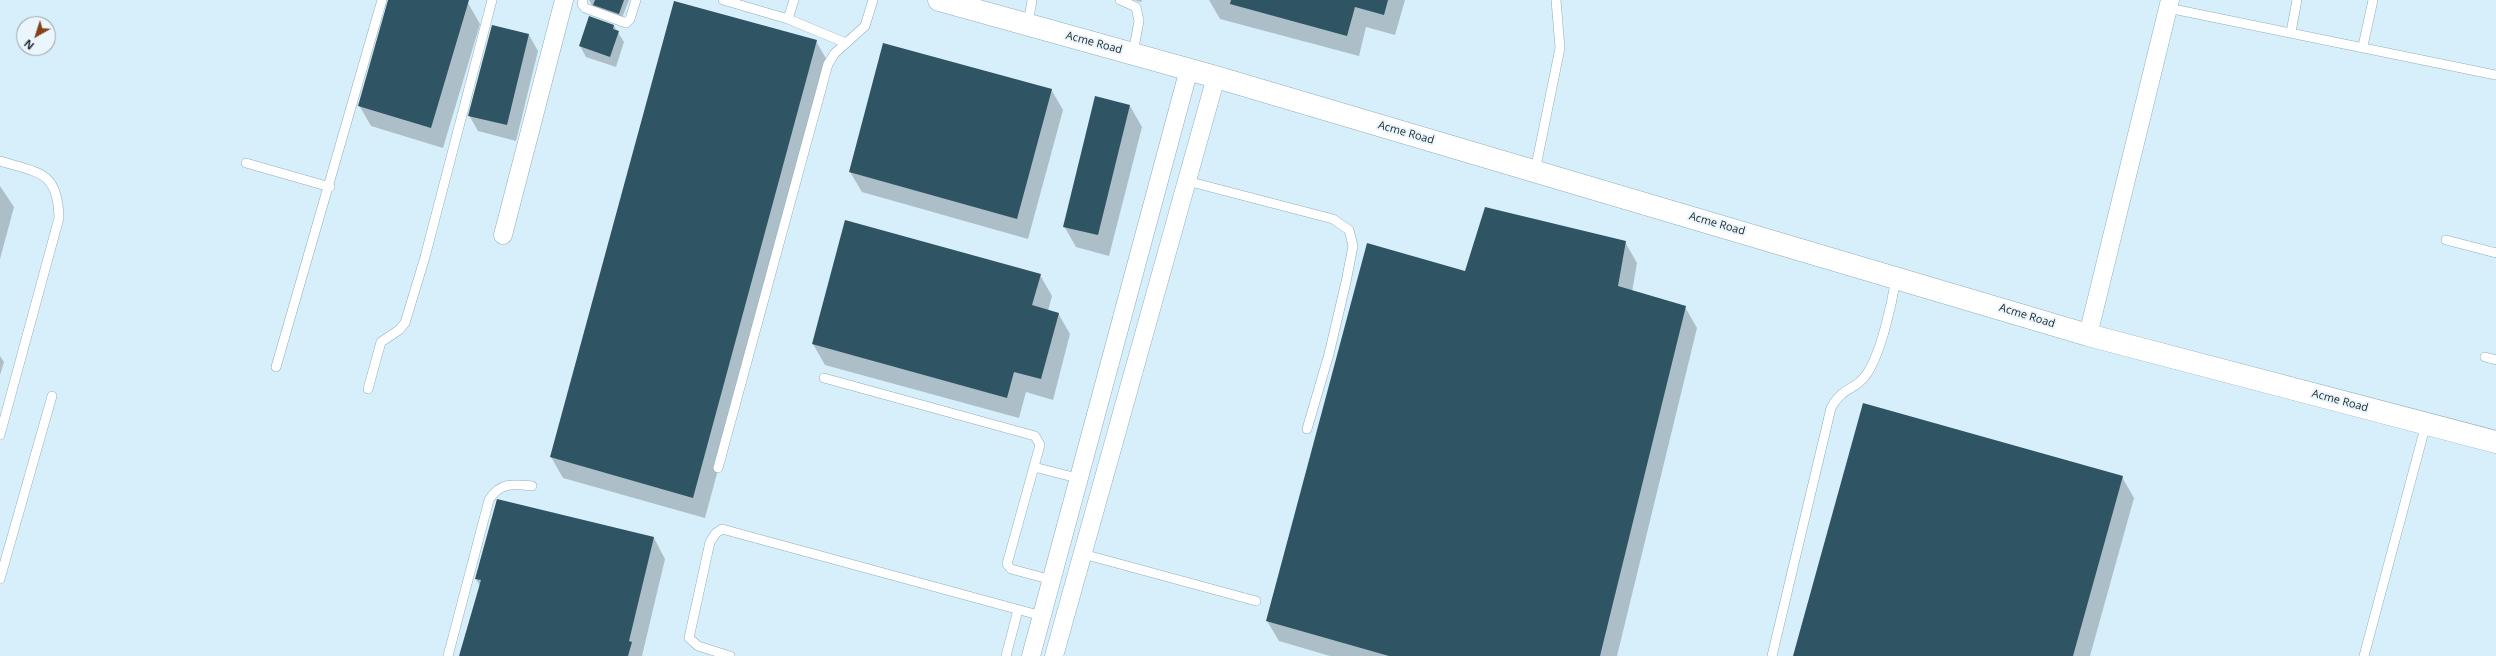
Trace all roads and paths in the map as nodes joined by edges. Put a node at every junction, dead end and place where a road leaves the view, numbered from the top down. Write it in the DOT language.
graph roads {
  1 [pos="382,0"];
  2 [pos="492,0"];
  3 [pos="564,0"];
  4 [pos="583,0"];
  5 [pos="636,0"];
  6 [pos="723,0"];
  7 [pos="794,0"];
  8 [pos="873,0"];
  9 [pos="939,0"];
  10 [pos="1032,0"];
  11 [pos="1120,0"];
  12 [pos="1556,0"];
  13 [pos="2297,0"];
  14 [pos="2373,0"];
  15 [pos="973,4"];
  16 [pos="2169,4"];
  17 [pos="788,18"];
  18 [pos="1028,24"];
  19 [pos="2291,32"];
  20 [pos="846,43"];
  21 [pos="2362,46"];
  22 [pos="1133,54"];
  23 [pos="1189,69"];
  24 [pos="2496,75"];
  25 [pos="1216,77"];
  26 [pos="0,160"];
  27 [pos="246,163"];
  28 [pos="1535,171"];
  29 [pos="1187,181"];
  30 [pos="330,187"];
  31 [pos="503,235"];
  32 [pos="2446,240"];
  33 [pos="2496,253"];
  34 [pos="1896,276"];
  35 [pos="1130,292"];
  36 [pos="1155,298"];
  37 [pos="2088,334"];
  38 [pos="2485,357"];
  39 [pos="2496,360"];
  40 [pos="276,367"];
  41 [pos="824,378"];
  42 [pos="368,389"];
  43 [pos="52,396"];
  44 [pos="2426,424"];
  45 [pos="1307,429"];
  46 [pos="0,435"];
  47 [pos="2496,442"];
  48 [pos="1034,467"];
  49 [pos="718,468"];
  50 [pos="1081,479"];
  51 [pos="532,486"];
  52 [pos="1083,554"];
  53 [pos="0,579"];
  54 [pos="1052,580"];
  55 [pos="1256,601"];
  56 [pos="1018,610"];
  57 [pos="1042,616"];
  58 [pos="448,656"];
  59 [pos="730,656"];
  60 [pos="1006,656"];
  61 [pos="1031,656"];
  62 [pos="1054,656"];
  63 [pos="1772,656"];
  64 [pos="2364,656"];
  1 -- 30 [label="lane"];
  2 -- 42 [label="lane"];
  3 -- 31 [label="street"];
  4 -- 5 [label="lane"];
  6 -- 17 [label="lane"];
  7 -- 17 [label="lane"];
  8 -- 20 [label="lane"];
  9 -- 15 [label="street, Acme Road"];
  10 -- 18 [label="lane"];
  11 -- 22 [label="lane"];
  12 -- 28 [label="lane"];
  13 -- 19 [label="lane"];
  14 -- 21 [label="lane"];
  15 -- 18 [label="street, Acme Road"];
  16 -- 19 [label="lane"];
  16 -- 37 [label="street"];
  17 -- 20 [label="lane"];
  18 -- 22 [label="street, Acme Road"];
  19 -- 21 [label="lane"];
  20 -- 49 [label="lane"];
  21 -- 24 [label="lane"];
  22 -- 23 [label="street, Acme Road"];
  23 -- 25 [label="street, Acme Road"];
  23 -- 35 [label="street"];
  25 -- 28 [label="street, Acme Road"];
  25 -- 29 [label="street"];
  26 -- 46 [label="lane"];
  27 -- 30 [label="lane"];
  28 -- 34 [label="street, Acme Road"];
  29 -- 36 [label="street"];
  29 -- 45 [label="lane"];
  30 -- 40 [label="lane"];
  32 -- 33 [label="lane"];
  34 -- 37 [label="street, Acme Road"];
  34 -- 63 [label="lane"];
  35 -- 36 [label="street"];
  35 -- 50 [label="street"];
  36 -- 52 [label="street"];
  37 -- 44 [label="street, Acme Road"];
  38 -- 39 [label="lane"];
  41 -- 48 [label="lane"];
  43 -- 53 [label="lane"];
  44 -- 47 [label="street, Acme Road"];
  44 -- 64 [label="lane"];
  48 -- 50 [label="lane"];
  48 -- 54 [label="lane"];
  50 -- 54 [label="street"];
  51 -- 58 [label="lane"];
  52 -- 55 [label="lane"];
  52 -- 62 [label="street"];
  54 -- 57 [label="street"];
  56 -- 57 [label="lane"];
  56 -- 59 [label="lane"];
  56 -- 60 [label="lane"];
  57 -- 61 [label="street"];
}
